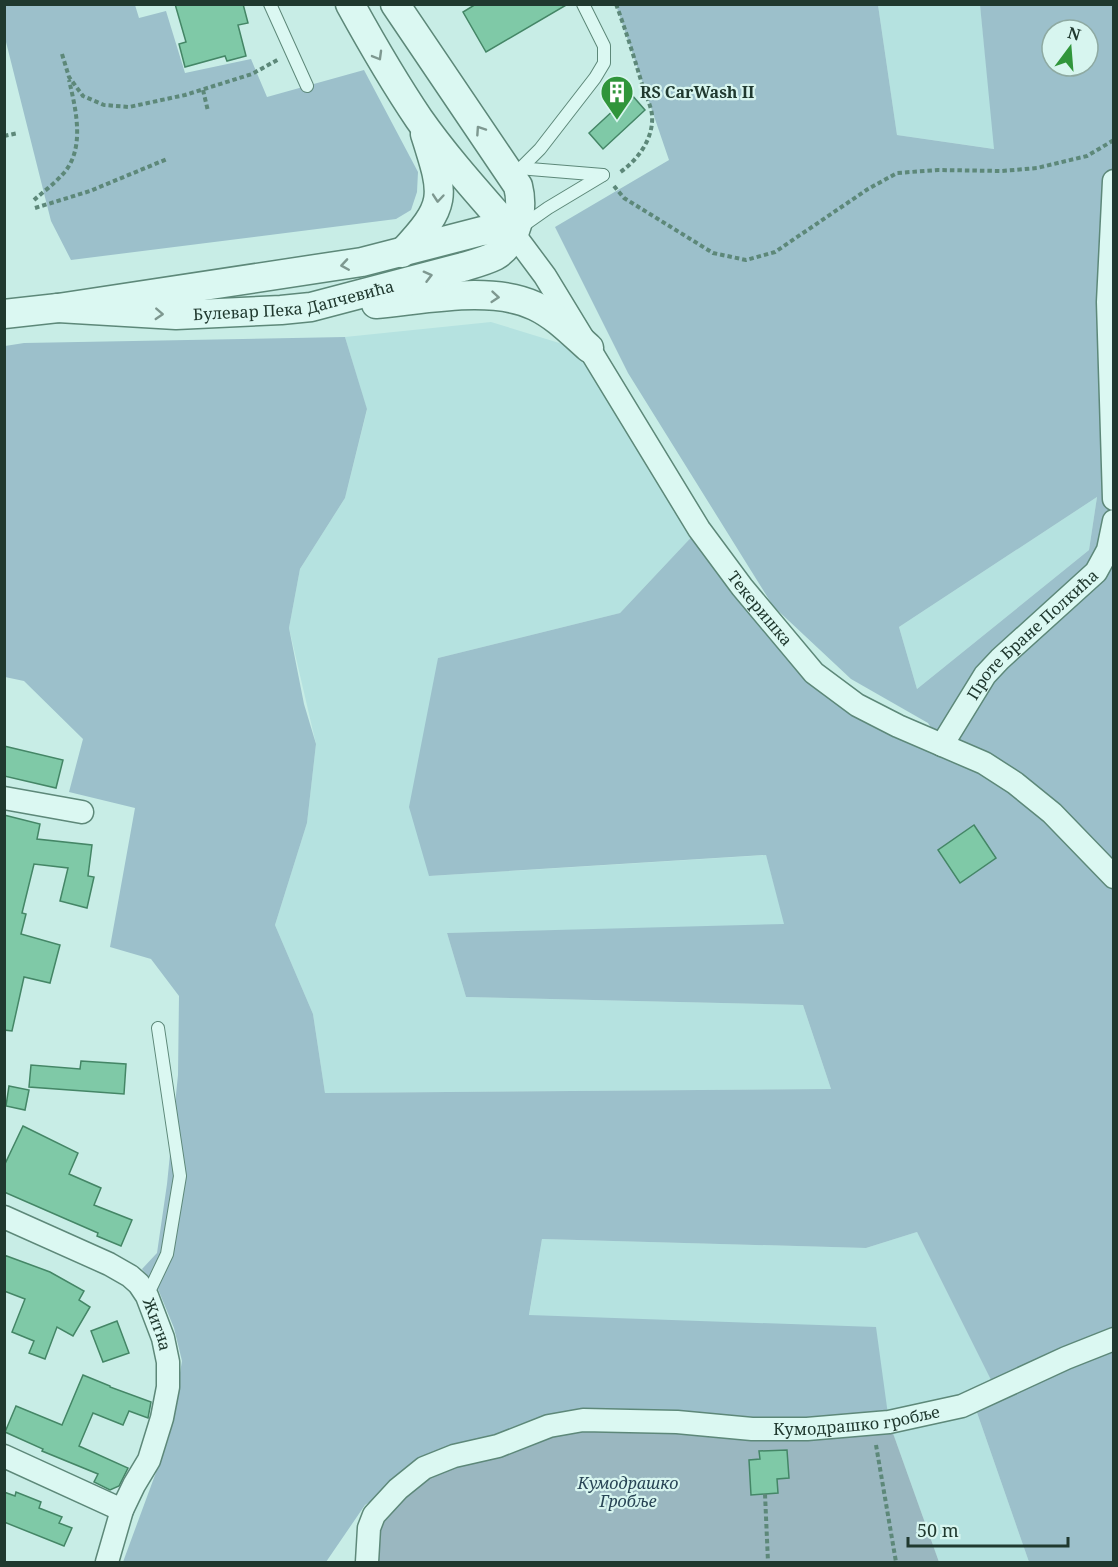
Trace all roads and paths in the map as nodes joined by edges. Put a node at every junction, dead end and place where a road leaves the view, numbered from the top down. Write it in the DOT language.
graph roads {
  1 [pos="270,4"];
  2 [pos="350,4"];
  3 [pos="395,4"];
  4 [pos="583,4"];
  5 [pos="616,4"];
  6 [pos="292,53"];
  7 [pos="62,54"];
  8 [pos="69,76"];
  9 [pos="307,86"];
  10 [pos="203,90"];
  11 [pos="207,111"];
  12 [pos="421,121"];
  13 [pos="18,133"];
  14 [pos="4,136"];
  15 [pos="1113,140"];
  16 [pos="167,159"];
  17 [pos="513,168"];
  18 [pos="603,175"];
  19 [pos="1113,181"];
  20 [pos="34,200"];
  21 [pos="35,208"];
  22 [pos="513,232"];
  23 [pos="402,253"];
  24 [pos="58,308"];
  25 [pos="311,308"];
  26 [pos="4,314"];
  27 [pos="589,348"];
  28 [pos="1113,500"];
  29 [pos="1113,521"];
  30 [pos="942,745"];
  31 [pos="4,798"];
  32 [pos="82,812"];
  33 [pos="1113,877"];
  34 [pos="158,1028"];
  35 [pos="4,1217"];
  36 [pos="147,1296"];
  37 [pos="1113,1339"];
  38 [pos="873,1424"];
  39 [pos="4,1456"];
  40 [pos="765,1494"];
  41 [pos="122,1510"];
  42 [pos="107,1563"];
  43 [pos="367,1563"];
  44 [pos="768,1563"];
  45 [pos="896,1563"];
  1 -- 6 [label="lane"];
  2 -- 12 [label="street, one-way"];
  17 -- 3 [label="street, Булевар Пека Дапчевића, one-way"];
  4 -- 17 [label="lane"];
  5 -- 18 [label="path"];
  6 -- 9 [label="lane"];
  6 -- 10 [label="path"];
  7 -- 8 [label="path"];
  8 -- 10 [label="path"];
  8 -- 20 [label="path"];
  10 -- 11 [label="path"];
  12 -- 22 [label="street"];
  12 -- 23 [label="street, one-way"];
  13 -- 14 [label="path"];
  15 -- 18 [label="path"];
  16 -- 21 [label="path"];
  17 -- 18 [label="lane"];
  17 -- 22 [label="street, Булевар Пека Дапчевића"];
  18 -- 22 [label="lane"];
  19 -- 28 [label="street"];
  22 -- 23 [label="street, Булевар Пека Дапчевића"];
  25 -- 22 [label="street, Булевар Пека Дапчевића, one-way"];
  22 -- 27 [label="street, Текеришка"];
  23 -- 24 [label="street, Булевар Пека Дапчевића, one-way"];
  24 -- 25 [label="street, Булевар Пека Дапчевића, one-way"];
  24 -- 26 [label="street, Булевар Пека Дапчевића"];
  25 -- 27 [label="street, one-way"];
  27 -- 30 [label="street, Текеришка"];
  29 -- 30 [label="street, Проте Бране Полкића"];
  30 -- 33 [label="street, Текеришка"];
  31 -- 32 [label="street"];
  34 -- 36 [label="lane"];
  35 -- 36 [label="street, Житна"];
  36 -- 41 [label="street, Житна"];
  37 -- 38 [label="street, Кумодрашко гробље"];
  38 -- 43 [label="street, Кумодрашко гробље"];
  38 -- 45 [label="path"];
  39 -- 41 [label="street"];
  40 -- 44 [label="path"];
  41 -- 42 [label="street, Житна"];
}
